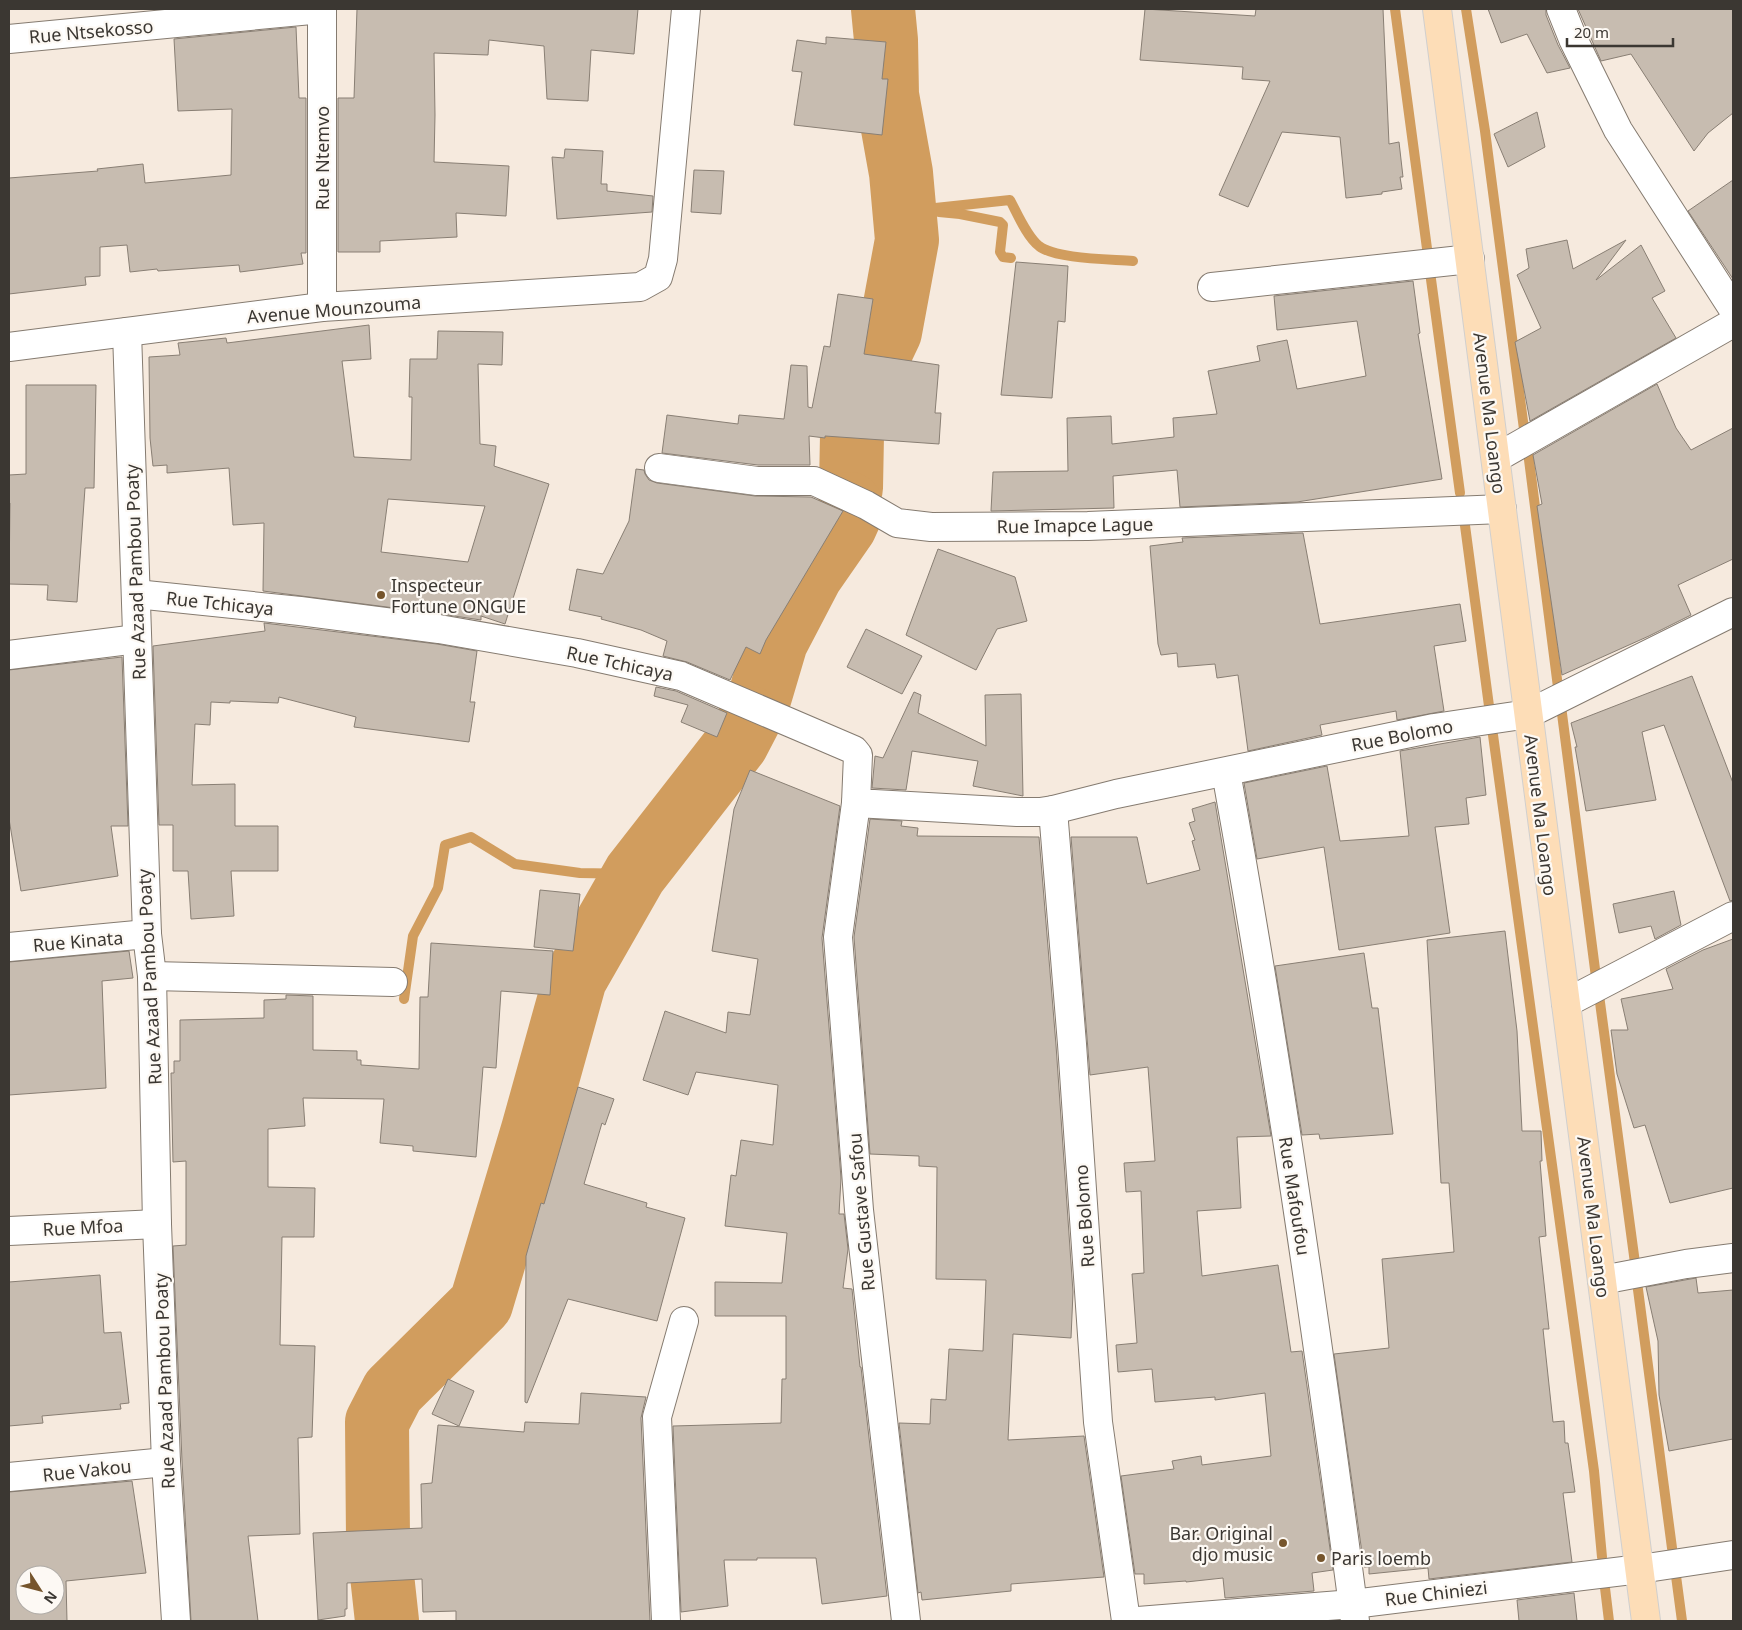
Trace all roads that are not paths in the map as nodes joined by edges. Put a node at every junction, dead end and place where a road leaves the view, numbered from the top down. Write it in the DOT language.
graph roads {
  1 [pos="322,9"];
  2 [pos="686,9"];
  3 [pos="1437,9"];
  4 [pos="1561,9"];
  5 [pos="9,39"];
  6 [pos="1470,259"];
  7 [pos="1212,287"];
  8 [pos="322,307"];
  9 [pos="1733,309"];
  10 [pos="1733,323"];
  11 [pos="127,332"];
  12 [pos="9,347"];
  13 [pos="1496,458"];
  14 [pos="659,468"];
  15 [pos="1502,508"];
  16 [pos="136,594"];
  17 [pos="1733,612"];
  18 [pos="137,639"];
  19 [pos="9,655"];
  20 [pos="1528,714"];
  21 [pos="1226,772"];
  22 [pos="856,803"];
  23 [pos="1046,811"];
  24 [pos="1733,916"];
  25 [pos="147,934"];
  26 [pos="9,947"];
  27 [pos="152,976"];
  28 [pos="393,982"];
  29 [pos="1566,1003"];
  30 [pos="157,1224"];
  31 [pos="9,1231"];
  32 [pos="1733,1258"];
  33 [pos="1602,1280"];
  34 [pos="684,1321"];
  35 [pos="166,1462"];
  36 [pos="9,1477"];
  37 [pos="1733,1555"];
  38 [pos="1640,1569"];
  39 [pos="1354,1612"];
  40 [pos="176,1621"];
  41 [pos="666,1621"];
  42 [pos="906,1621"];
  43 [pos="1126,1621"];
  44 [pos="1138,1621"];
  45 [pos="1646,1621"];
  1 -- 5 [label="street, Rue Ntsekosso"];
  1 -- 8 [label="street, Rue Ntemvo"];
  2 -- 8 [label="street, Avenue Mounzouma"];
  3 -- 6 [label="main road, Avenue Ma Loango"];
  4 -- 9 [label="street"];
  6 -- 7 [label="street"];
  6 -- 13 [label="main road, Avenue Ma Loango"];
  8 -- 11 [label="street, Avenue Mounzouma"];
  10 -- 13 [label="street"];
  11 -- 12 [label="street, Avenue Mounzouma"];
  11 -- 16 [label="street, Rue Azaad Pambou Poaty"];
  13 -- 15 [label="main road, Avenue Ma Loango"];
  14 -- 15 [label="street, Rue Imapce Lague"];
  15 -- 20 [label="main road, Avenue Ma Loango"];
  16 -- 18 [label="street, Rue Azaad Pambou Poaty"];
  16 -- 22 [label="street, Rue Tchicaya"];
  17 -- 20 [label="street, Rue Bolomo"];
  18 -- 19 [label="street"];
  18 -- 25 [label="street, Rue Azaad Pambou Poaty"];
  20 -- 21 [label="street, Rue Bolomo"];
  20 -- 29 [label="main road, Avenue Ma Loango"];
  21 -- 23 [label="street, Rue Bolomo"];
  21 -- 39 [label="street, Rue Mafoufou"];
  22 -- 23 [label="street"];
  22 -- 42 [label="street, Rue Gustave Safou"];
  23 -- 43 [label="street, Rue Bolomo"];
  24 -- 29 [label="street"];
  25 -- 26 [label="street, Rue Kinata"];
  25 -- 27 [label="street, Rue Azaad Pambou Poaty"];
  27 -- 28 [label="street"];
  27 -- 30 [label="street, Rue Azaad Pambou Poaty"];
  29 -- 33 [label="main road, Avenue Ma Loango"];
  30 -- 31 [label="street, Rue Mfoa"];
  30 -- 35 [label="street, Rue Azaad Pambou Poaty"];
  32 -- 33 [label="street"];
  33 -- 38 [label="main road, Avenue Ma Loango"];
  34 -- 41 [label="street"];
  35 -- 36 [label="street, Rue Vakou"];
  35 -- 40 [label="street, Rue Azaad Pambou Poaty"];
  37 -- 38 [label="street, Rue Chiniezi"];
  38 -- 39 [label="street, Rue Chiniezi"];
  38 -- 45 [label="main road, Avenue Ma Loango"];
  39 -- 44 [label="street, Rue Chiniezi"];
}
